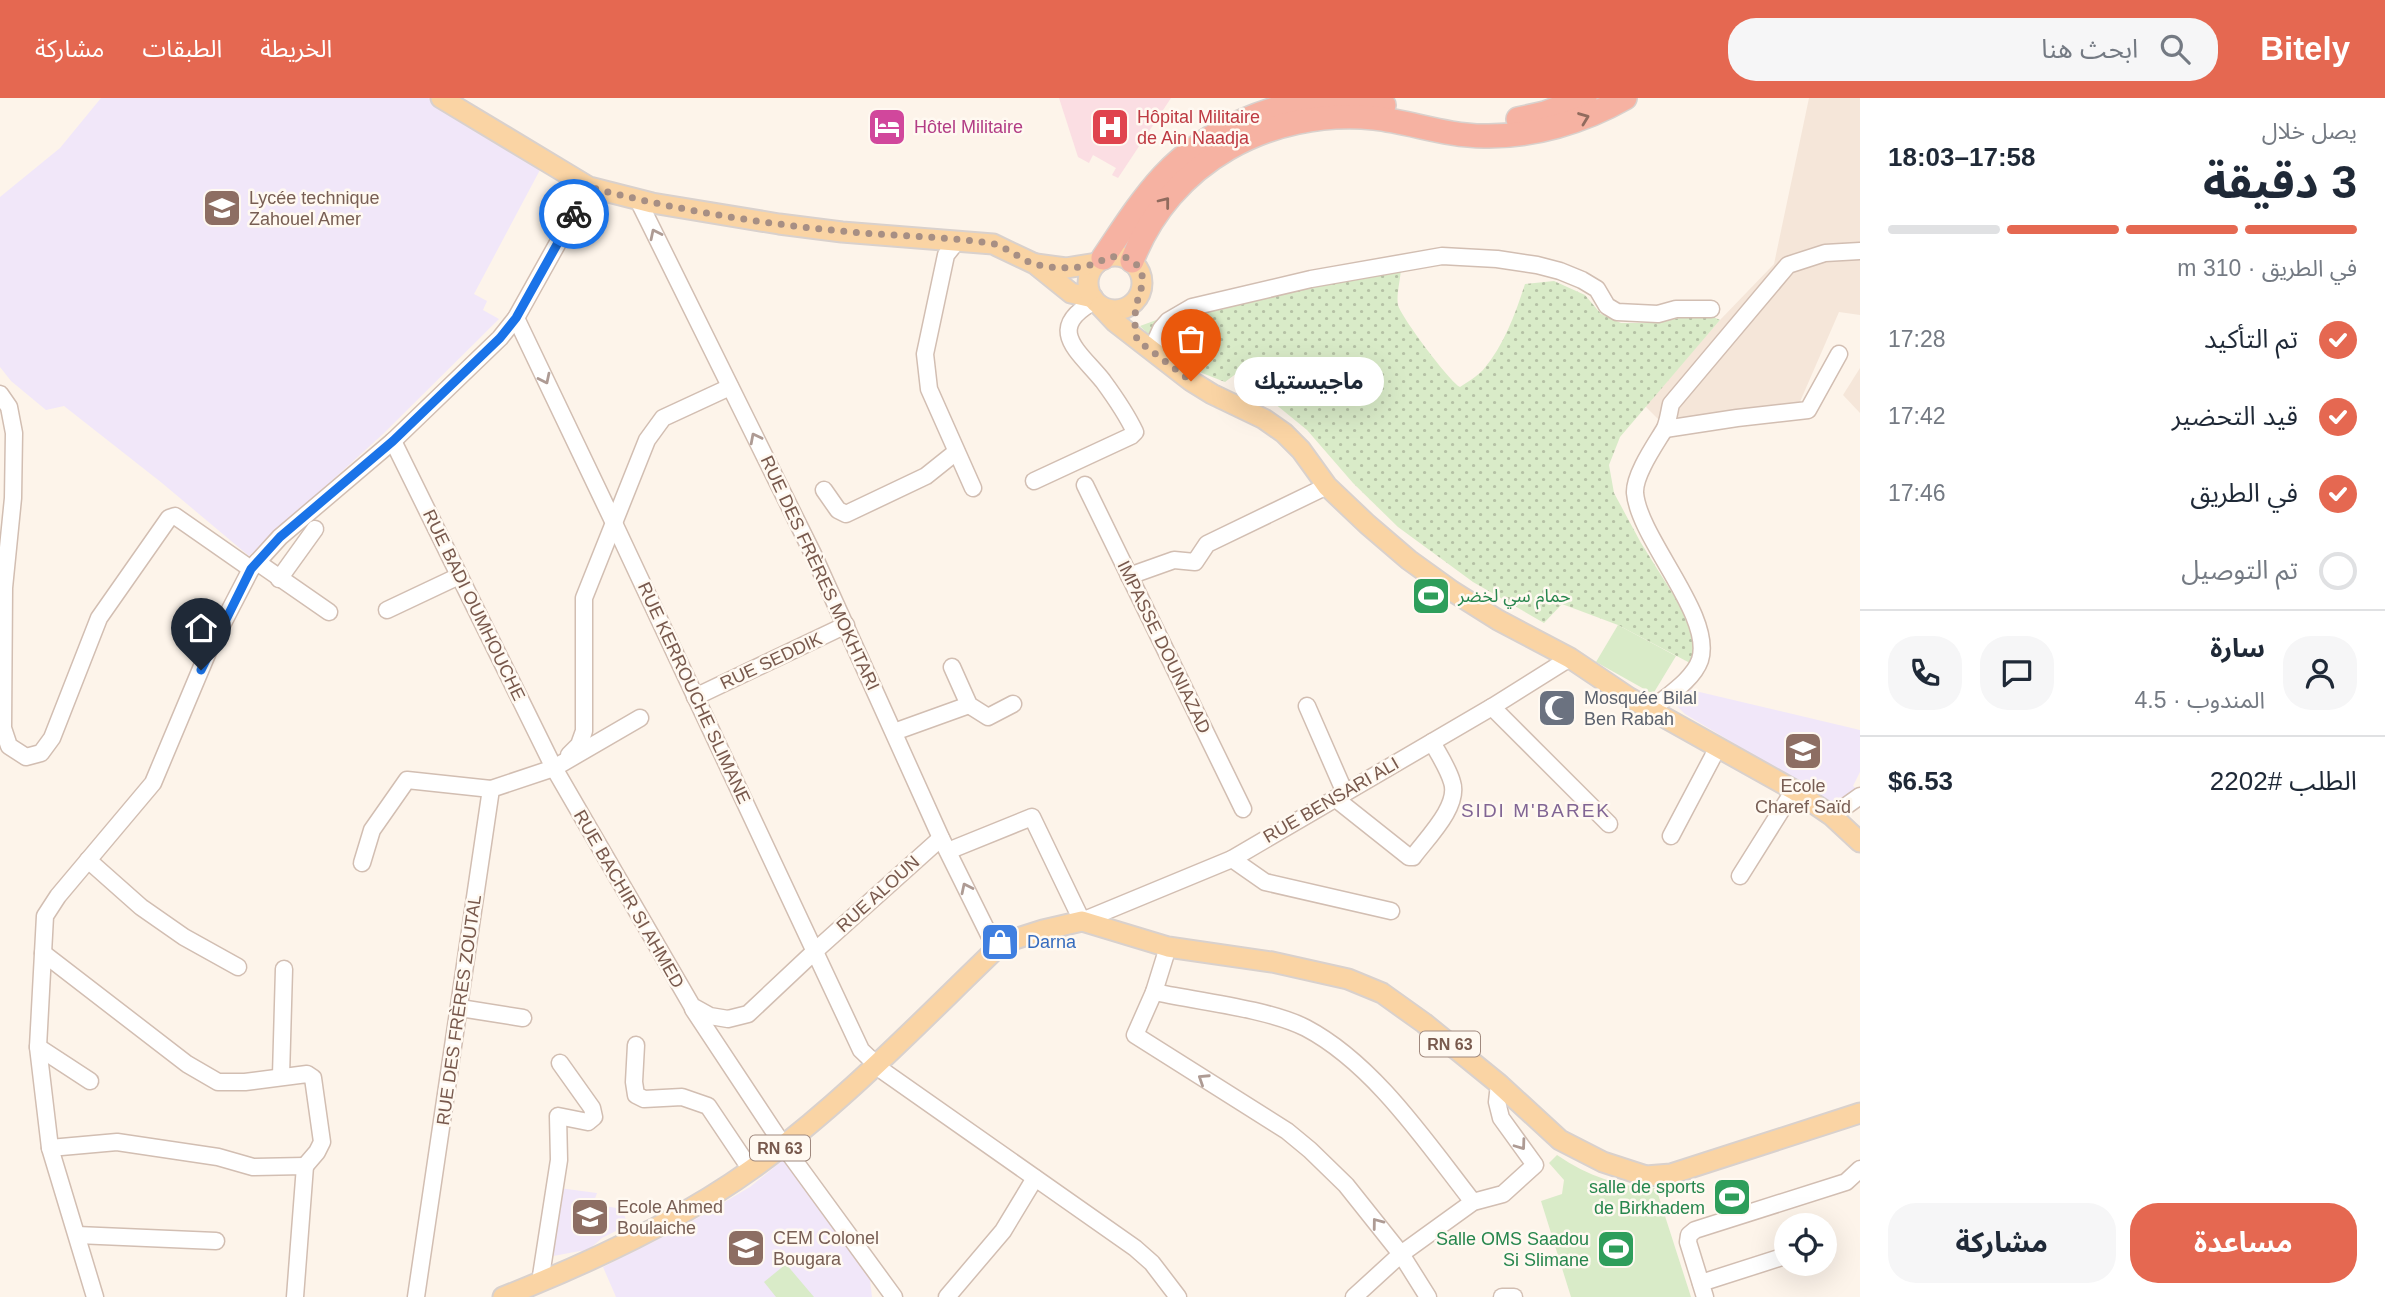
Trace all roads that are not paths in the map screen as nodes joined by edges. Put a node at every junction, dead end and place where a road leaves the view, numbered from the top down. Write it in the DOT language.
graph roads {
  1 [pos="441,98"];
  2 [pos="1585,98"];
  3 [pos="1625,98"];
  4 [pos="589,187"];
  5 [pos="638,200"];
  6 [pos="958,240"];
  7 [pos="1860,251"];
  8 [pos="1100,261"];
  9 [pos="1132,261"];
  10 [pos="1035,264"];
  11 [pos="1137,300"];
  12 [pos="1096,302"];
  13 [pos="1711,309"];
  14 [pos="516,318"];
  15 [pos="1144,345"];
  16 [pos="1839,354"];
  17 [pos="730,387"];
  18 [pos="0,394"];
  19 [pos="1665,429"];
  20 [pos="393,441"];
  21 [pos="956,452"];
  22 [pos="1034,481"];
  23 [pos="1085,485"];
  24 [pos="1327,486"];
  25 [pos="973,488"];
  26 [pos="824,490"];
  27 [pos="614,521"];
  28 [pos="315,529"];
  29 [pos="254,566"];
  30 [pos="459,576"];
  31 [pos="1129,576"];
  32 [pos="279,579"];
  33 [pos="387,610"];
  34 [pos="329,612"];
  35 [pos="846,625"];
  36 [pos="1570,657"];
  37 [pos="951,667"];
  38 [pos="695,697"];
  39 [pos="1013,704"];
  40 [pos="969,705"];
  41 [pos="1307,706"];
  42 [pos="1492,707"];
  43 [pos="1651,709"];
  44 [pos="640,718"];
  45 [pos="894,732"];
  46 [pos="1432,742"];
  47 [pos="1718,747"];
  48 [pos="554,768"];
  49 [pos="491,789"];
  50 [pos="1794,790"];
  51 [pos="1340,796"];
  52 [pos="1860,796"];
  53 [pos="1244,808"];
  54 [pos="1832,816"];
  55 [pos="1609,824"];
  56 [pos="1671,836"];
  57 [pos="1860,842"];
  58 [pos="944,845"];
  59 [pos="1232,859"];
  60 [pos="88,860"];
  61 [pos="362,863"];
  62 [pos="1740,876"];
  63 [pos="1391,911"];
  64 [pos="1082,921"];
  65 [pos="1168,947"];
  66 [pos="996,949"];
  67 [pos="815,951"];
  68 [pos="43,953"];
  69 [pos="238,967"];
  70 [pos="284,969"];
  71 [pos="1154,992"];
  72 [pos="692,1006"];
  73 [pos="460,1008"];
  74 [pos="523,1017"];
  75 [pos="636,1045"];
  76 [pos="38,1046"];
  77 [pos="560,1063"];
  78 [pos="875,1066"];
  79 [pos="281,1076"];
  80 [pos="90,1081"];
  81 [pos="1499,1084"];
  82 [pos="1860,1113"];
  83 [pos="783,1145"];
  84 [pos="50,1148"];
  85 [pos="305,1166"];
  86 [pos="1860,1169"];
  87 [pos="751,1170"];
  88 [pos="1035,1178"];
  89 [pos="1473,1202"];
  90 [pos="78,1235"];
  91 [pos="216,1241"];
  92 [pos="1401,1254"];
  93 [pos="1774,1261"];
  94 [pos="540,1282"];
  95 [pos="1703,1290"];
  96 [pos="885,1294"];
  97 [pos="95,1297"];
  98 [pos="295,1297"];
  99 [pos="416,1297"];
  100 [pos="503,1297"];
  101 [pos="947,1297"];
  102 [pos="1178,1297"];
  103 [pos="1354,1297"];
  104 [pos="1428,1297"];
  105 [pos="1502,1297"];
  106 [pos="1514,1297"];
  1 -- 4 [label="main road"];
  2 -- 8 [label="highway"];
  9 -- 3 [label="highway, one-way"];
  4 -- 5 [label="main road"];
  4 -- 14 [label="street"];
  5 -- 6 [label="main road"];
  17 -- 5 [label="street, RUE DES FRÈRES MOKHTARI, one-way"];
  6 -- 10 [label="main road"];
  6 -- 21 [label="street"];
  7 -- 19 [label="street"];
  8 -- 9 [label="main road"];
  8 -- 10 [label="main road"];
  8 -- 12 [label="main road"];
  9 -- 11 [label="main road"];
  10 -- 12 [label="main road"];
  11 -- 12 [label="main road"];
  11 -- 15 [label="main road"];
  12 -- 15 [label="main road"];
  12 -- 22 [label="street"];
  13 -- 15 [label="street"];
  14 -- 20 [label="street"];
  14 -- 27 [label="street, RUE KERROUCHE SLIMANE, one-way"];
  15 -- 24 [label="main road"];
  16 -- 19 [label="street"];
  17 -- 27 [label="street"];
  35 -- 17 [label="street, RUE DES FRÈRES MOKHTARI, one-way"];
  18 -- 29 [label="street"];
  19 -- 43 [label="street"];
  20 -- 29 [label="street"];
  20 -- 30 [label="street, RUE BADI OUMHOUCHE"];
  21 -- 25 [label="street"];
  21 -- 26 [label="street"];
  23 -- 31 [label="street, IMPASSE DOUNIAZAD"];
  24 -- 31 [label="street"];
  24 -- 36 [label="main road"];
  27 -- 38 [label="street, RUE KERROUCHE SLIMANE"];
  27 -- 48 [label="street"];
  28 -- 32 [label="street"];
  29 -- 32 [label="street"];
  29 -- 60 [label="street"];
  30 -- 33 [label="street"];
  30 -- 48 [label="street, RUE BADI OUMHOUCHE"];
  31 -- 53 [label="street, IMPASSE DOUNIAZAD"];
  32 -- 34 [label="street"];
  35 -- 38 [label="street, RUE SEDDIK"];
  35 -- 45 [label="street, RUE DES FRÈRES MOKHTARI"];
  36 -- 42 [label="street, RUE BENSARI ALI"];
  36 -- 43 [label="main road"];
  37 -- 40 [label="street"];
  38 -- 67 [label="street, RUE KERROUCHE SLIMANE"];
  39 -- 40 [label="street"];
  40 -- 45 [label="street"];
  41 -- 51 [label="street"];
  42 -- 46 [label="street, RUE BENSARI ALI"];
  42 -- 55 [label="street"];
  43 -- 47 [label="main road"];
  44 -- 48 [label="street"];
  45 -- 58 [label="street, RUE DES FRÈRES MOKHTARI"];
  46 -- 51 [label="street, RUE BENSARI ALI"];
  46 -- 51 [label="street"];
  47 -- 50 [label="main road"];
  47 -- 56 [label="street"];
  48 -- 49 [label="street"];
  48 -- 72 [label="street, RUE BACHIR SI AHMED"];
  49 -- 61 [label="street"];
  49 -- 73 [label="street, RUE DES FRÈRES ZOUTAL"];
  50 -- 54 [label="main road"];
  50 -- 62 [label="street"];
  51 -- 59 [label="street, RUE BENSARI ALI"];
  52 -- 54 [label="street"];
  54 -- 57 [label="main road"];
  58 -- 64 [label="street"];
  66 -- 58 [label="street, RUE DES FRÈRES MOKHTARI, one-way"];
  58 -- 67 [label="street, RUE ALOUN"];
  59 -- 63 [label="street"];
  59 -- 64 [label="street, RUE BENSARI ALI"];
  60 -- 68 [label="street"];
  60 -- 69 [label="street"];
  64 -- 65 [label="main road, RN 63"];
  64 -- 66 [label="main road, RN 63"];
  65 -- 71 [label="street"];
  65 -- 81 [label="main road, RN 63"];
  66 -- 78 [label="main road, RN 63"];
  67 -- 72 [label="street, RUE BACHIR SI AHMED"];
  67 -- 78 [label="street, RUE KERROUCHE SLIMANE"];
  68 -- 76 [label="street"];
  68 -- 79 [label="street"];
  70 -- 79 [label="street"];
  71 -- 89 [label="street"];
  92 -- 71 [label="street, one-way"];
  72 -- 83 [label="street"];
  73 -- 74 [label="street"];
  73 -- 99 [label="street, RUE DES FRÈRES ZOUTAL"];
  75 -- 87 [label="street"];
  76 -- 80 [label="street"];
  76 -- 84 [label="street"];
  77 -- 94 [label="street"];
  78 -- 83 [label="main road, RN 63"];
  78 -- 88 [label="street"];
  79 -- 85 [label="street"];
  81 -- 82 [label="main road, RN 63"];
  81 -- 89 [label="street, one-way"];
  83 -- 87 [label="main road, RN 63"];
  83 -- 96 [label="street"];
  84 -- 85 [label="street"];
  84 -- 90 [label="street"];
  85 -- 98 [label="street"];
  86 -- 95 [label="street"];
  87 -- 94 [label="main road, RN 63"];
  88 -- 101 [label="street"];
  88 -- 102 [label="street"];
  89 -- 92 [label="street"];
  90 -- 91 [label="street"];
  90 -- 97 [label="street"];
  92 -- 103 [label="street"];
  92 -- 104 [label="street"];
  93 -- 95 [label="street"];
  94 -- 100 [label="main road, RN 63"];
  105 -- 106 [label="street"];
}
